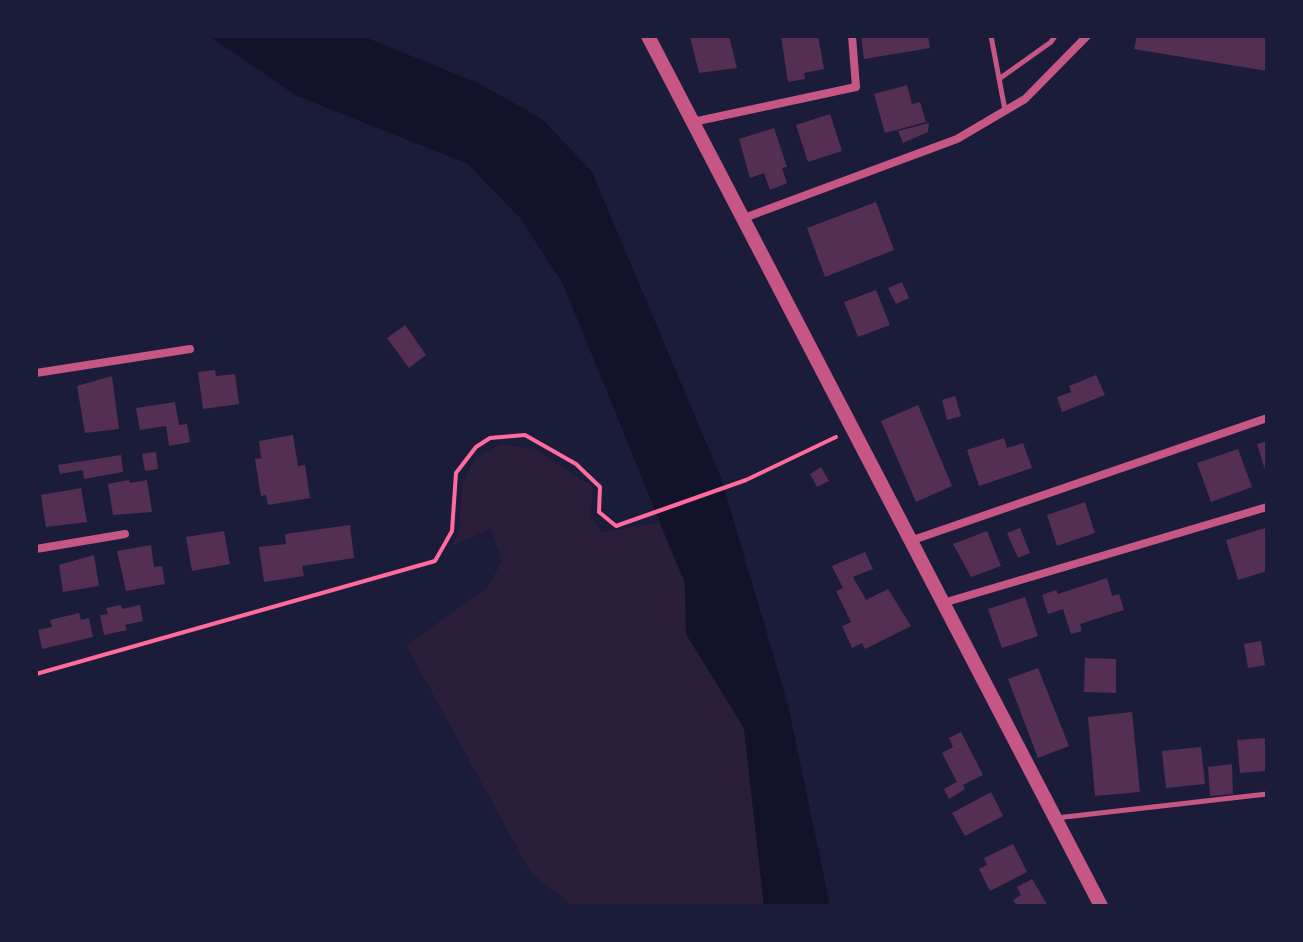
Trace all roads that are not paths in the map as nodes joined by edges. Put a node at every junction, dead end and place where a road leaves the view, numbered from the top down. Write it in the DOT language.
graph roads {
  1 [pos="648,36"];
  2 [pos="852,36"];
  3 [pos="991,36"];
  4 [pos="1055,36"];
  5 [pos="1087,36"];
  6 [pos="999,79"];
  7 [pos="1005,111"];
  8 [pos="692,122"];
  9 [pos="744,218"];
  10 [pos="190,349"];
  11 [pos="36,373"];
  12 [pos="1267,418"];
  13 [pos="1267,507"];
  14 [pos="125,534"];
  15 [pos="910,541"];
  16 [pos="36,549"];
  17 [pos="943,604"];
  18 [pos="1267,794"];
  19 [pos="1055,818"];
  20 [pos="1101,906"];
  1 -- 8 [label="street"];
  2 -- 8 [label="street"];
  3 -- 6 [label="lane"];
  4 -- 6 [label="lane"];
  5 -- 7 [label="street"];
  6 -- 7 [label="lane"];
  7 -- 9 [label="street"];
  8 -- 9 [label="street"];
  9 -- 15 [label="street"];
  10 -- 11 [label="street"];
  12 -- 15 [label="street"];
  13 -- 17 [label="street"];
  14 -- 16 [label="street"];
  15 -- 17 [label="street"];
  17 -- 19 [label="street"];
  18 -- 19 [label="lane"];
  19 -- 20 [label="street"];
}
